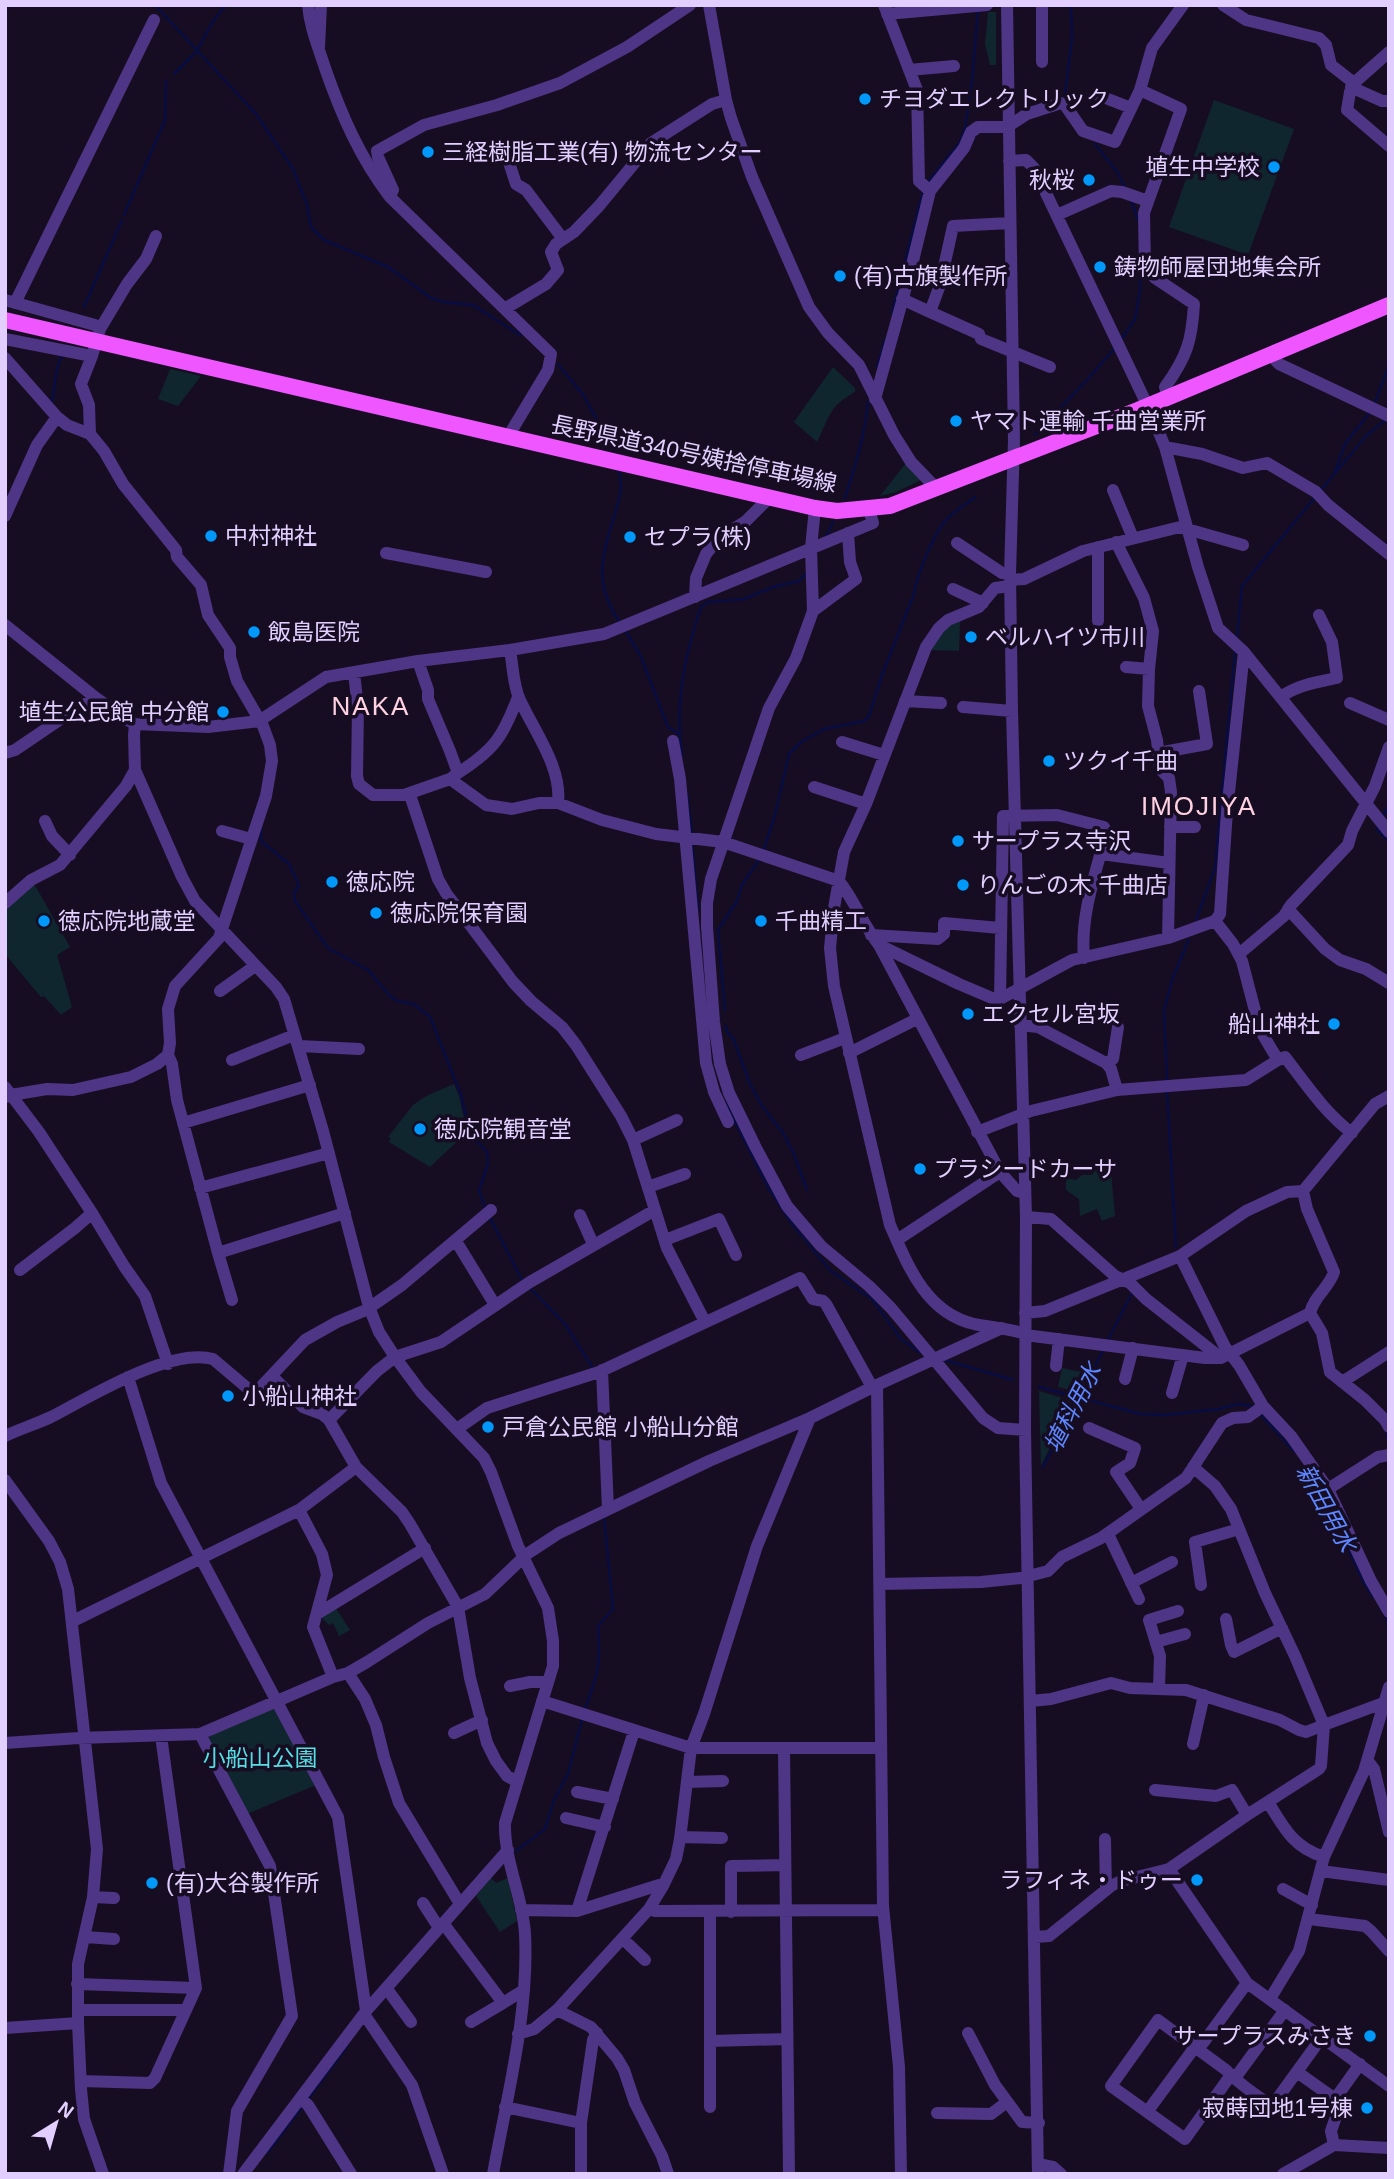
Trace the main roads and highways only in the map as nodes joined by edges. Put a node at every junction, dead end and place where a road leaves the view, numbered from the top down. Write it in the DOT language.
graph roads {
  1 [pos="1389,304"];
  2 [pos="5,320"];
  1 -- 2 [label="main road, 長野県道340号姨捨停車場線"];
}
